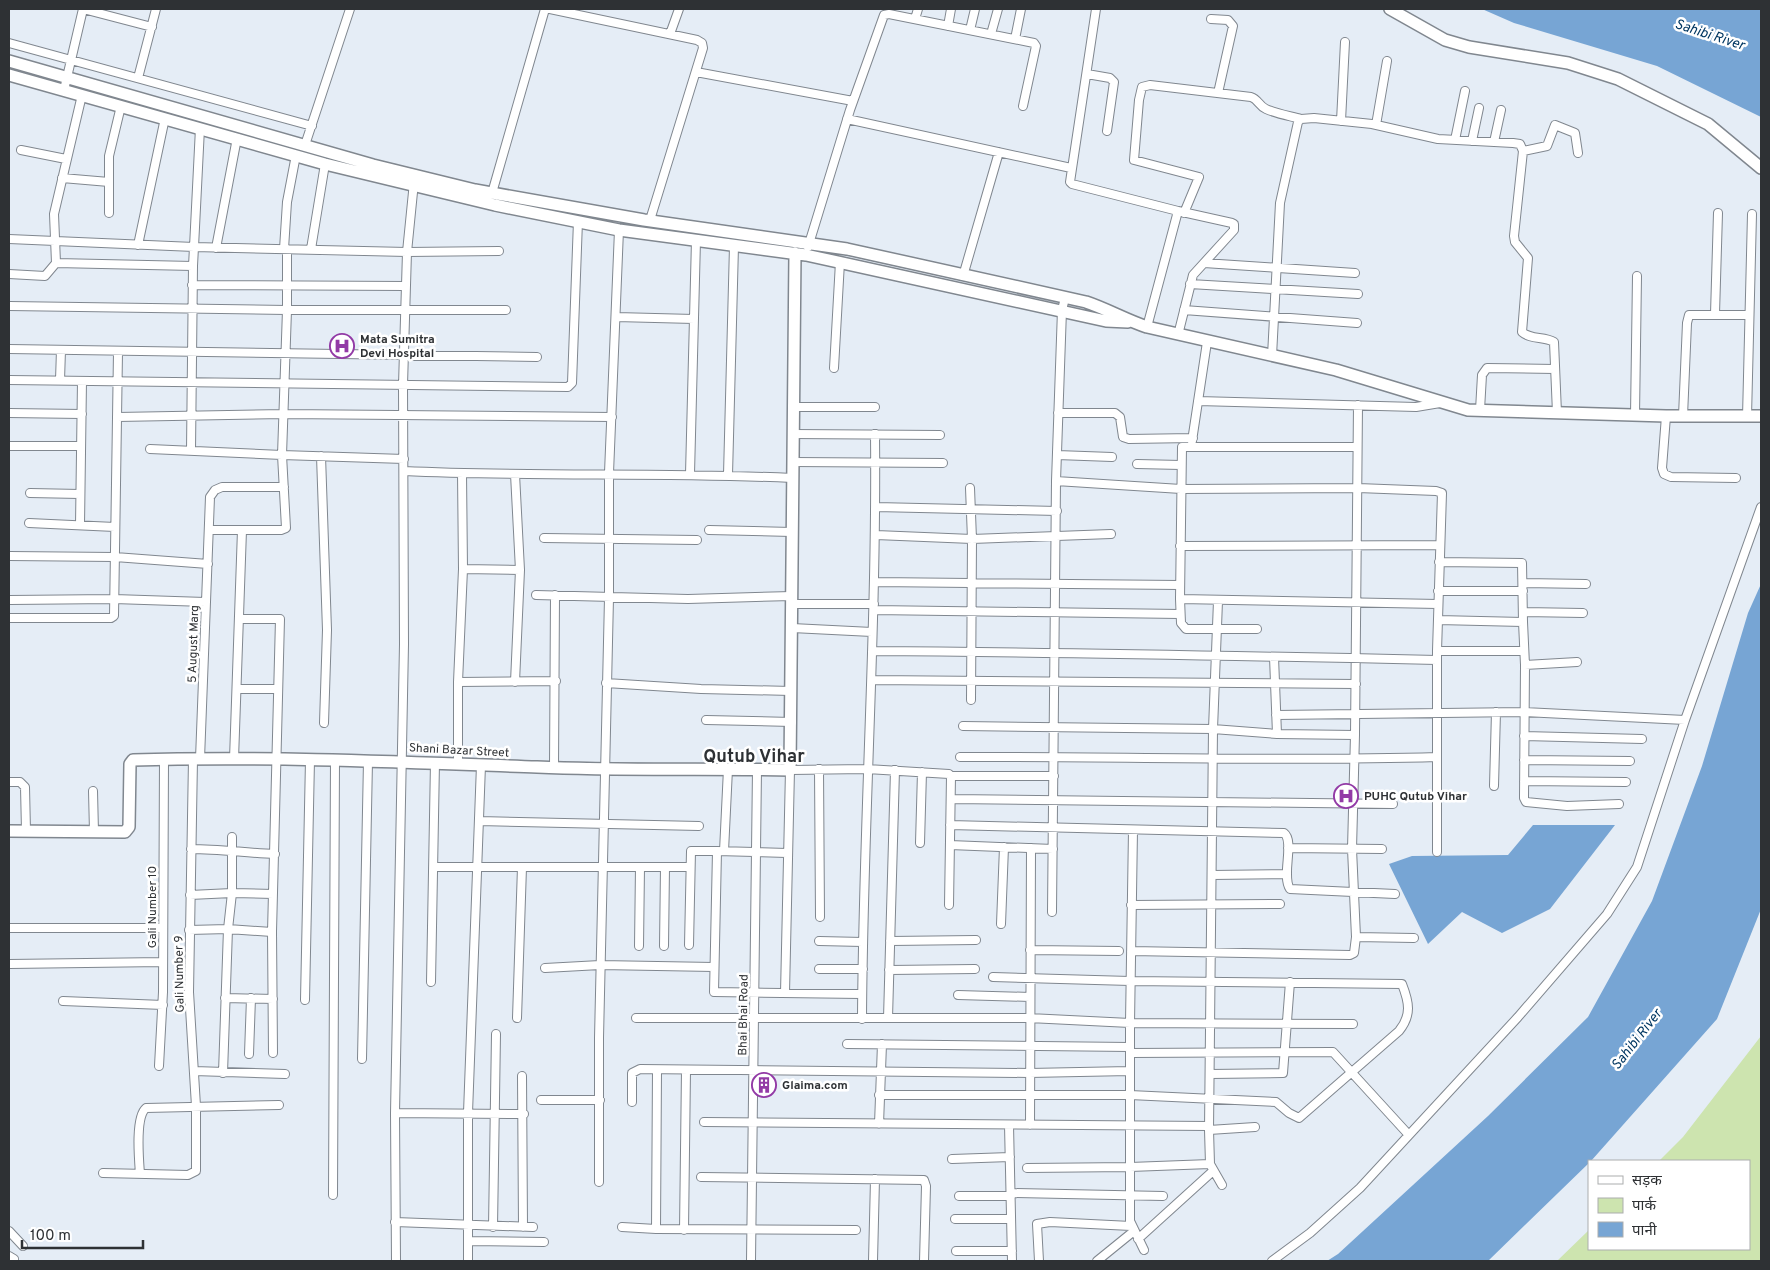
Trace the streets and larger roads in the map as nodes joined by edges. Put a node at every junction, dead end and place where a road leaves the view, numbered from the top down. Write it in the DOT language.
graph roads {
  1 [pos="83,9"];
  2 [pos="156,9"];
  3 [pos="350,9"];
  4 [pos="545,9"];
  5 [pos="550,9"];
  6 [pos="679,9"];
  7 [pos="918,9"];
  8 [pos="951,9"];
  9 [pos="975,9"];
  10 [pos="998,9"];
  11 [pos="1022,9"];
  12 [pos="1096,9"];
  13 [pos="1390,9"];
  14 [pos="882,12"];
  15 [pos="915,19"];
  16 [pos="1212,19"];
  17 [pos="948,26"];
  18 [pos="152,27"];
  19 [pos="970,30"];
  20 [pos="670,34"];
  21 [pos="991,34"];
  22 [pos="1015,39"];
  23 [pos="1345,42"];
  24 [pos="9,43"];
  25 [pos="9,61"];
  26 [pos="72,61"];
  27 [pos="1387,61"];
  28 [pos="696,72"];
  29 [pos="1087,74"];
  30 [pos="9,75"];
  31 [pos="68,78"];
  32 [pos="138,78"];
  33 [pos="64,90"];
  34 [pos="1465,92"];
  35 [pos="1218,93"];
  36 [pos="82,95"];
  37 [pos="853,101"];
  38 [pos="121,106"];
  39 [pos="1023,106"];
  40 [pos="1479,108"];
  41 [pos="1501,110"];
  42 [pos="165,118"];
  43 [pos="847,119"];
  44 [pos="1301,119"];
  45 [pos="1342,121"];
  46 [pos="1376,125"];
  47 [pos="312,126"];
  48 [pos="200,128"];
  49 [pos="1107,131"];
  50 [pos="237,138"];
  51 [pos="1455,140"];
  52 [pos="1472,141"];
  53 [pos="1494,142"];
  54 [pos="305,145"];
  55 [pos="21,150"];
  56 [pos="1523,151"];
  57 [pos="999,152"];
  58 [pos="1578,153"];
  59 [pos="296,155"];
  60 [pos="66,159"];
  61 [pos="325,164"];
  62 [pos="1071,168"];
  63 [pos="1761,168"];
  64 [pos="62,178"];
  65 [pos="415,180"];
  66 [pos="109,182"];
  67 [pos="492,193"];
  68 [pos="1181,212"];
  69 [pos="110,213"];
  70 [pos="1718,213"];
  71 [pos="1752,214"];
  72 [pos="650,220"];
  73 [pos="578,221"];
  74 [pos="619,230"];
  75 [pos="9,240"];
  76 [pos="696,240"];
  77 [pos="54,242"];
  78 [pos="138,245"];
  79 [pos="734,246"];
  80 [pos="194,247"];
  81 [pos="216,248"];
  82 [pos="286,249"];
  83 [pos="311,249"];
  84 [pos="803,250"];
  85 [pos="499,251"];
  86 [pos="408,252"];
  87 [pos="840,262"];
  88 [pos="56,263"];
  89 [pos="1204,263"];
  90 [pos="193,266"];
  91 [pos="1277,267"];
  92 [pos="1354,273"];
  93 [pos="9,274"];
  94 [pos="963,276"];
  95 [pos="1638,276"];
  96 [pos="1190,284"];
  97 [pos="192,285"];
  98 [pos="287,285"];
  99 [pos="406,286"];
  100 [pos="1276,290"];
  101 [pos="1358,294"];
  102 [pos="1064,298"];
  103 [pos="9,306"];
  104 [pos="191,308"];
  105 [pos="287,310"];
  106 [pos="506,310"];
  107 [pos="1062,310"];
  108 [pos="1184,310"];
  109 [pos="405,311"];
  110 [pos="1715,314"];
  111 [pos="1749,315"];
  112 [pos="616,317"];
  113 [pos="1276,317"];
  114 [pos="694,319"];
  115 [pos="1130,322"];
  116 [pos="1357,323"];
  117 [pos="1147,327"];
  118 [pos="1178,336"];
  119 [pos="1207,342"];
  120 [pos="9,349"];
  121 [pos="61,350"];
  122 [pos="118,352"];
  123 [pos="192,352"];
  124 [pos="286,354"];
  125 [pos="405,354"];
  126 [pos="1272,356"];
  127 [pos="537,357"];
  128 [pos="834,368"];
  129 [pos="1555,369"];
  130 [pos="9,380"];
  131 [pos="60,380"];
  132 [pos="82,381"];
  133 [pos="118,381"];
  134 [pos="191,382"];
  135 [pos="285,384"];
  136 [pos="403,385"];
  137 [pos="1198,401"];
  138 [pos="1441,402"];
  139 [pos="1358,405"];
  140 [pos="792,407"];
  141 [pos="875,407"];
  142 [pos="1480,410"];
  143 [pos="9,413"];
  144 [pos="1058,413"];
  145 [pos="1557,413"];
  146 [pos="82,414"];
  147 [pos="284,414"];
  148 [pos="403,414"];
  149 [pos="1635,415"];
  150 [pos="191,416"];
  151 [pos="1666,416"];
  152 [pos="1683,416"];
  153 [pos="1761,416"];
  154 [pos="117,417"];
  155 [pos="612,417"];
  156 [pos="1747,417"];
  157 [pos="792,434"];
  158 [pos="875,434"];
  159 [pos="940,435"];
  160 [pos="1192,442"];
  161 [pos="9,446"];
  162 [pos="81,446"];
  163 [pos="1357,447"];
  164 [pos="150,449"];
  165 [pos="191,450"];
  166 [pos="282,454"];
  167 [pos="1057,455"];
  168 [pos="321,456"];
  169 [pos="1112,457"];
  170 [pos="404,459"];
  171 [pos="793,462"];
  172 [pos="943,463"];
  173 [pos="875,464"];
  174 [pos="1136,464"];
  175 [pos="1181,465"];
  176 [pos="404,471"];
  177 [pos="609,473"];
  178 [pos="462,474"];
  179 [pos="515,474"];
  180 [pos="690,474"];
  181 [pos="728,475"];
  182 [pos="792,478"];
  183 [pos="1736,478"];
  184 [pos="1056,481"];
  185 [pos="284,487"];
  186 [pos="970,488"];
  187 [pos="1358,488"];
  188 [pos="1181,489"];
  189 [pos="30,493"];
  190 [pos="80,494"];
  191 [pos="876,507"];
  192 [pos="1761,508"];
  193 [pos="971,510"];
  194 [pos="1057,510"];
  195 [pos="30,523"];
  196 [pos="80,525"];
  197 [pos="115,526"];
  198 [pos="210,530"];
  199 [pos="242,530"];
  200 [pos="709,530"];
  201 [pos="792,532"];
  202 [pos="1111,534"];
  203 [pos="876,535"];
  204 [pos="1056,535"];
  205 [pos="544,538"];
  206 [pos="610,538"];
  207 [pos="972,539"];
  208 [pos="698,540"];
  209 [pos="1439,545"];
  210 [pos="1180,546"];
  211 [pos="1357,547"];
  212 [pos="9,556"];
  213 [pos="115,557"];
  214 [pos="1439,562"];
  215 [pos="208,564"];
  216 [pos="463,569"];
  217 [pos="520,570"];
  218 [pos="876,582"];
  219 [pos="972,583"];
  220 [pos="1056,583"];
  221 [pos="1586,584"];
  222 [pos="1180,585"];
  223 [pos="1523,587"];
  224 [pos="1438,591"];
  225 [pos="536,595"];
  226 [pos="555,595"];
  227 [pos="609,598"];
  228 [pos="114,599"];
  229 [pos="1180,599"];
  230 [pos="9,600"];
  231 [pos="792,600"];
  232 [pos="1218,601"];
  233 [pos="205,602"];
  234 [pos="1357,602"];
  235 [pos="1438,604"];
  236 [pos="874,607"];
  237 [pos="970,611"];
  238 [pos="1056,612"];
  239 [pos="1523,612"];
  240 [pos="1583,613"];
  241 [pos="1180,614"];
  242 [pos="9,618"];
  243 [pos="240,619"];
  244 [pos="1438,620"];
  245 [pos="1523,622"];
  246 [pos="792,628"];
  247 [pos="1258,629"];
  248 [pos="1217,630"];
  249 [pos="872,632"];
  250 [pos="872,650"];
  251 [pos="1437,650"];
  252 [pos="1524,651"];
  253 [pos="972,652"];
  254 [pos="1056,653"];
  255 [pos="1216,654"];
  256 [pos="1274,657"];
  257 [pos="1355,658"];
  258 [pos="1437,660"];
  259 [pos="1577,662"];
  260 [pos="1525,665"];
  261 [pos="872,680"];
  262 [pos="556,681"];
  263 [pos="971,681"];
  264 [pos="458,682"];
  265 [pos="515,682"];
  266 [pos="606,683"];
  267 [pos="1055,683"];
  268 [pos="1215,684"];
  269 [pos="1356,684"];
  270 [pos="1275,685"];
  271 [pos="237,689"];
  272 [pos="277,689"];
  273 [pos="791,692"];
  274 [pos="971,700"];
  275 [pos="1437,712"];
  276 [pos="1496,712"];
  277 [pos="1524,712"];
  278 [pos="1355,713"];
  279 [pos="1276,716"];
  280 [pos="706,720"];
  281 [pos="1685,720"];
  282 [pos="792,722"];
  283 [pos="324,723"];
  284 [pos="963,726"];
  285 [pos="1054,726"];
  286 [pos="1212,729"];
  287 [pos="1277,734"];
  288 [pos="1355,735"];
  289 [pos="1524,736"];
  290 [pos="1642,739"];
  291 [pos="1054,756"];
  292 [pos="1437,757"];
  293 [pos="960,758"];
  294 [pos="1214,758"];
  295 [pos="164,759"];
  296 [pos="197,759"];
  297 [pos="234,759"];
  298 [pos="276,760"];
  299 [pos="310,760"];
  300 [pos="335,760"];
  301 [pos="1355,760"];
  302 [pos="1524,760"];
  303 [pos="368,761"];
  304 [pos="400,761"];
  305 [pos="1630,761"];
  306 [pos="435,762"];
  307 [pos="458,764"];
  308 [pos="481,765"];
  309 [pos="554,768"];
  310 [pos="603,769"];
  311 [pos="728,769"];
  312 [pos="757,769"];
  313 [pos="820,769"];
  314 [pos="790,770"];
  315 [pos="867,770"];
  316 [pos="895,770"];
  317 [pos="922,772"];
  318 [pos="951,776"];
  319 [pos="1054,776"];
  320 [pos="1524,781"];
  321 [pos="9,782"];
  322 [pos="1626,782"];
  323 [pos="1494,786"];
  324 [pos="93,791"];
  325 [pos="951,800"];
  326 [pos="1054,800"];
  327 [pos="1212,803"];
  328 [pos="1354,803"];
  329 [pos="1393,804"];
  330 [pos="1619,804"];
  331 [pos="479,821"];
  332 [pos="602,824"];
  333 [pos="950,825"];
  334 [pos="699,826"];
  335 [pos="1053,828"];
  336 [pos="1132,830"];
  337 [pos="9,831"];
  338 [pos="26,831"];
  339 [pos="94,832"];
  340 [pos="1212,832"];
  341 [pos="232,837"];
  342 [pos="920,843"];
  343 [pos="950,845"];
  344 [pos="1004,847"];
  345 [pos="1032,848"];
  346 [pos="1288,848"];
  347 [pos="191,849"];
  348 [pos="1052,849"];
  349 [pos="1352,849"];
  350 [pos="1382,849"];
  351 [pos="232,851"];
  352 [pos="721,851"];
  353 [pos="756,852"];
  354 [pos="1437,852"];
  355 [pos="788,853"];
  356 [pos="275,854"];
  357 [pos="478,866"];
  358 [pos="433,867"];
  359 [pos="522,867"];
  360 [pos="640,867"];
  361 [pos="665,867"];
  362 [pos="690,867"];
  363 [pos="602,868"];
  364 [pos="1287,874"];
  365 [pos="1212,875"];
  366 [pos="1354,892"];
  367 [pos="232,893"];
  368 [pos="273,894"];
  369 [pos="1395,894"];
  370 [pos="190,895"];
  371 [pos="950,904"];
  372 [pos="1280,904"];
  373 [pos="1131,905"];
  374 [pos="1211,905"];
  375 [pos="1052,912"];
  376 [pos="820,918"];
  377 [pos="1001,924"];
  378 [pos="9,928"];
  379 [pos="162,928"];
  380 [pos="228,929"];
  381 [pos="190,930"];
  382 [pos="272,932"];
  383 [pos="1356,937"];
  384 [pos="1414,938"];
  385 [pos="976,940"];
  386 [pos="819,941"];
  387 [pos="890,941"];
  388 [pos="863,942"];
  389 [pos="689,945"];
  390 [pos="639,946"];
  391 [pos="664,946"];
  392 [pos="1030,950"];
  393 [pos="1120,951"];
  394 [pos="1131,951"];
  395 [pos="1211,951"];
  396 [pos="163,962"];
  397 [pos="9,964"];
  398 [pos="600,965"];
  399 [pos="714,967"];
  400 [pos="545,968"];
  401 [pos="819,969"];
  402 [pos="863,969"];
  403 [pos="975,969"];
  404 [pos="889,970"];
  405 [pos="992,976"];
  406 [pos="1030,978"];
  407 [pos="1130,981"];
  408 [pos="1211,981"];
  409 [pos="432,982"];
  410 [pos="1290,982"];
  411 [pos="755,993"];
  412 [pos="785,993"];
  413 [pos="862,994"];
  414 [pos="958,995"];
  415 [pos="1030,997"];
  416 [pos="225,998"];
  417 [pos="251,998"];
  418 [pos="273,999"];
  419 [pos="305,1000"];
  420 [pos="63,1002"];
  421 [pos="163,1005"];
  422 [pos="517,1018"];
  423 [pos="636,1018"];
  424 [pos="754,1018"];
  425 [pos="888,1018"];
  426 [pos="1029,1018"];
  427 [pos="862,1019"];
  428 [pos="1130,1023"];
  429 [pos="1210,1023"];
  430 [pos="1288,1024"];
  431 [pos="1352,1024"];
  432 [pos="496,1034"];
  433 [pos="847,1044"];
  434 [pos="882,1044"];
  435 [pos="1029,1046"];
  436 [pos="1130,1050"];
  437 [pos="273,1053"];
  438 [pos="1210,1053"];
  439 [pos="1286,1053"];
  440 [pos="249,1054"];
  441 [pos="362,1059"];
  442 [pos="159,1066"];
  443 [pos="657,1070"];
  444 [pos="686,1070"];
  445 [pos="754,1070"];
  446 [pos="194,1071"];
  447 [pos="1130,1071"];
  448 [pos="1352,1071"];
  449 [pos="223,1072"];
  450 [pos="881,1072"];
  451 [pos="1029,1073"];
  452 [pos="285,1074"];
  453 [pos="1210,1074"];
  454 [pos="522,1076"];
  455 [pos="879,1095"];
  456 [pos="1130,1095"];
  457 [pos="1029,1096"];
  458 [pos="541,1100"];
  459 [pos="600,1100"];
  460 [pos="1210,1100"];
  461 [pos="632,1102"];
  462 [pos="280,1105"];
  463 [pos="196,1106"];
  464 [pos="395,1113"];
  465 [pos="468,1113"];
  466 [pos="496,1114"];
  467 [pos="524,1114"];
  468 [pos="704,1122"];
  469 [pos="753,1123"];
  470 [pos="879,1124"];
  471 [pos="1009,1125"];
  472 [pos="1030,1126"];
  473 [pos="1130,1126"];
  474 [pos="1255,1127"];
  475 [pos="1209,1128"];
  476 [pos="1408,1134"];
  477 [pos="1010,1157"];
  478 [pos="952,1159"];
  479 [pos="1027,1168"];
  480 [pos="1130,1168"];
  481 [pos="1212,1168"];
  482 [pos="103,1173"];
  483 [pos="140,1174"];
  484 [pos="701,1177"];
  485 [pos="752,1178"];
  486 [pos="875,1178"];
  487 [pos="599,1182"];
  488 [pos="1222,1185"];
  489 [pos="333,1194"];
  490 [pos="1011,1195"];
  491 [pos="1130,1195"];
  492 [pos="960,1196"];
  493 [pos="1163,1196"];
  494 [pos="1011,1218"];
  495 [pos="955,1219"];
  496 [pos="395,1222"];
  497 [pos="469,1226"];
  498 [pos="493,1227"];
  499 [pos="523,1227"];
  500 [pos="533,1227"];
  501 [pos="622,1227"];
  502 [pos="656,1229"];
  503 [pos="684,1230"];
  504 [pos="751,1230"];
  505 [pos="856,1230"];
  506 [pos="9,1231"];
  507 [pos="1134,1232"];
  508 [pos="468,1241"];
  509 [pos="544,1242"];
  510 [pos="23,1246"];
  511 [pos="1144,1250"];
  512 [pos="956,1251"];
  513 [pos="1012,1251"];
  514 [pos="396,1261"];
  515 [pos="468,1261"];
  516 [pos="751,1261"];
  517 [pos="873,1261"];
  518 [pos="924,1261"];
  519 [pos="1012,1261"];
  520 [pos="1039,1261"];
  521 [pos="1097,1261"];
  522 [pos="1272,1261"];
  1 -- 18 [label="street"];
  1 -- 26 [label="street"];
  2 -- 18 [label="street"];
  3 -- 47 [label="street"];
  4 -- 67 [label="street"];
  5 -- 20 [label="street"];
  6 -- 20 [label="street"];
  7 -- 15 [label="street"];
  8 -- 17 [label="street"];
  9 -- 19 [label="street"];
  10 -- 21 [label="street"];
  11 -- 22 [label="street"];
  12 -- 29 [label="street"];
  13 -- 63 [label="street"];
  14 -- 15 [label="street"];
  14 -- 37 [label="street"];
  15 -- 17 [label="street"];
  16 -- 35 [label="street"];
  17 -- 19 [label="street"];
  18 -- 32 [label="street"];
  19 -- 21 [label="street"];
  20 -- 28 [label="street"];
  21 -- 22 [label="street"];
  22 -- 39 [label="street"];
  23 -- 45 [label="street"];
  24 -- 26 [label="street"];
  25 -- 31 [label="street"];
  26 -- 31 [label="street"];
  26 -- 32 [label="street"];
  27 -- 46 [label="street"];
  28 -- 37 [label="street"];
  28 -- 72 [label="street"];
  29 -- 49 [label="street"];
  29 -- 62 [label="street"];
  30 -- 33 [label="street"];
  31 -- 33 [label="street"];
  31 -- 54 [label="street"];
  32 -- 47 [label="street"];
  33 -- 36 [label="street"];
  34 -- 51 [label="street"];
  35 -- 44 [label="street"];
  35 -- 68 [label="street"];
  36 -- 38 [label="street"];
  36 -- 60 [label="street"];
  37 -- 43 [label="street"];
  38 -- 42 [label="street"];
  38 -- 66 [label="street"];
  40 -- 52 [label="street"];
  41 -- 53 [label="street"];
  42 -- 48 [label="street"];
  42 -- 78 [label="street"];
  43 -- 57 [label="street"];
  43 -- 84 [label="street"];
  44 -- 45 [label="street"];
  44 -- 91 [label="street"];
  45 -- 46 [label="street"];
  46 -- 51 [label="street"];
  47 -- 54 [label="street"];
  48 -- 50 [label="street"];
  48 -- 80 [label="street"];
  50 -- 59 [label="street"];
  50 -- 81 [label="street"];
  51 -- 52 [label="street"];
  52 -- 53 [label="street"];
  53 -- 56 [label="street"];
  54 -- 65 [label="street"];
  55 -- 60 [label="street"];
  56 -- 58 [label="street"];
  56 -- 129 [label="street"];
  57 -- 62 [label="street"];
  57 -- 94 [label="street"];
  59 -- 61 [label="street"];
  59 -- 82 [label="street"];
  60 -- 64 [label="street"];
  61 -- 65 [label="street"];
  61 -- 83 [label="street"];
  62 -- 68 [label="street"];
  64 -- 66 [label="street"];
  64 -- 77 [label="street"];
  65 -- 67 [label="street"];
  65 -- 73 [label="street"];
  65 -- 86 [label="street"];
  66 -- 69 [label="street"];
  67 -- 72 [label="street"];
  68 -- 89 [label="street"];
  68 -- 117 [label="street"];
  70 -- 110 [label="street"];
  71 -- 111 [label="street"];
  72 -- 84 [label="street"];
  73 -- 74 [label="street"];
  73 -- 136 [label="street"];
  74 -- 76 [label="street"];
  74 -- 112 [label="street"];
  75 -- 77 [label="street"];
  76 -- 79 [label="street"];
  76 -- 114 [label="street"];
  77 -- 78 [label="street"];
  77 -- 88 [label="street"];
  78 -- 80 [label="street"];
  79 -- 84 [label="street"];
  79 -- 181 [label="street"];
  80 -- 81 [label="street"];
  80 -- 90 [label="street"];
  81 -- 82 [label="street"];
  82 -- 83 [label="street"];
  82 -- 98 [label="street"];
  83 -- 86 [label="street"];
  84 -- 87 [label="street"];
  84 -- 94 [label="street"];
  84 -- 140 [label="street"];
  85 -- 86 [label="street"];
  86 -- 99 [label="street"];
  87 -- 107 [label="street"];
  87 -- 128 [label="street"];
  88 -- 90 [label="street"];
  88 -- 93 [label="street"];
  89 -- 91 [label="street"];
  89 -- 96 [label="street"];
  90 -- 97 [label="street"];
  91 -- 92 [label="street"];
  91 -- 100 [label="street"];
  94 -- 102 [label="street"];
  95 -- 149 [label="street"];
  96 -- 100 [label="street"];
  96 -- 108 [label="street"];
  97 -- 98 [label="street"];
  97 -- 104 [label="street"];
  98 -- 99 [label="street"];
  98 -- 105 [label="street"];
  99 -- 109 [label="street"];
  100 -- 101 [label="street"];
  100 -- 113 [label="street"];
  102 -- 107 [label="street"];
  102 -- 115 [label="street"];
  103 -- 104 [label="street"];
  104 -- 105 [label="street"];
  104 -- 123 [label="street"];
  105 -- 109 [label="street"];
  105 -- 124 [label="street"];
  106 -- 109 [label="street"];
  107 -- 115 [label="street"];
  107 -- 144 [label="street"];
  108 -- 113 [label="street"];
  108 -- 118 [label="street"];
  109 -- 125 [label="street"];
  110 -- 111 [label="street"];
  110 -- 152 [label="street"];
  111 -- 156 [label="street"];
  112 -- 114 [label="street"];
  112 -- 155 [label="street"];
  113 -- 116 [label="street"];
  113 -- 126 [label="street"];
  114 -- 180 [label="street"];
  115 -- 117 [label="street"];
  117 -- 118 [label="street"];
  118 -- 119 [label="street"];
  119 -- 126 [label="street"];
  119 -- 137 [label="street"];
  120 -- 121 [label="street"];
  121 -- 122 [label="street"];
  121 -- 131 [label="street"];
  122 -- 123 [label="street"];
  122 -- 133 [label="street"];
  123 -- 124 [label="street"];
  123 -- 134 [label="street"];
  124 -- 125 [label="street"];
  124 -- 135 [label="street"];
  125 -- 127 [label="street"];
  125 -- 136 [label="street"];
  126 -- 138 [label="street"];
  129 -- 142 [label="street"];
  129 -- 145 [label="street"];
  130 -- 131 [label="street"];
  131 -- 132 [label="street"];
  132 -- 133 [label="street"];
  132 -- 146 [label="street"];
  133 -- 134 [label="street"];
  133 -- 154 [label="street"];
  134 -- 135 [label="street"];
  134 -- 150 [label="street"];
  135 -- 136 [label="street"];
  135 -- 147 [label="street"];
  136 -- 148 [label="street"];
  137 -- 139 [label="street"];
  137 -- 160 [label="street"];
  138 -- 139 [label="street"];
  138 -- 142 [label="street"];
  139 -- 163 [label="street"];
  140 -- 141 [label="street"];
  140 -- 157 [label="street"];
  142 -- 145 [label="street"];
  143 -- 146 [label="street"];
  144 -- 160 [label="street"];
  144 -- 167 [label="street"];
  145 -- 149 [label="street"];
  146 -- 162 [label="street"];
  147 -- 148 [label="street"];
  147 -- 150 [label="street"];
  147 -- 166 [label="street"];
  148 -- 155 [label="street"];
  148 -- 170 [label="street"];
  149 -- 151 [label="street"];
  150 -- 154 [label="street"];
  150 -- 165 [label="street"];
  151 -- 152 [label="street"];
  151 -- 183 [label="street"];
  152 -- 156 [label="street"];
  153 -- 156 [label="street"];
  154 -- 197 [label="street"];
  155 -- 177 [label="street"];
  157 -- 158 [label="street"];
  157 -- 171 [label="street"];
  158 -- 159 [label="street"];
  158 -- 173 [label="street"];
  160 -- 163 [label="street"];
  160 -- 175 [label="street"];
  161 -- 162 [label="street"];
  162 -- 190 [label="street"];
  163 -- 187 [label="street"];
  164 -- 165 [label="street"];
  165 -- 166 [label="street"];
  166 -- 168 [label="street"];
  166 -- 185 [label="street"];
  167 -- 169 [label="street"];
  167 -- 184 [label="street"];
  168 -- 170 [label="street"];
  168 -- 283 [label="street"];
  170 -- 176 [label="street"];
  171 -- 173 [label="street"];
  171 -- 182 [label="street"];
  172 -- 173 [label="street"];
  173 -- 191 [label="street"];
  174 -- 175 [label="street"];
  175 -- 188 [label="street"];
  176 -- 178 [label="street"];
  176 -- 304 [label="street"];
  177 -- 179 [label="street"];
  177 -- 180 [label="street"];
  177 -- 206 [label="street"];
  178 -- 179 [label="street"];
  178 -- 216 [label="street"];
  179 -- 217 [label="street"];
  180 -- 181 [label="street"];
  181 -- 182 [label="street"];
  182 -- 201 [label="street"];
  184 -- 188 [label="street"];
  184 -- 194 [label="street"];
  185 -- 198 [label="street, 5 August Marg"];
  185 -- 199 [label="street"];
  186 -- 193 [label="street"];
  187 -- 188 [label="street"];
  187 -- 209 [label="street"];
  187 -- 211 [label="street"];
  188 -- 210 [label="street"];
  189 -- 190 [label="street"];
  190 -- 196 [label="street"];
  191 -- 193 [label="street"];
  191 -- 203 [label="street"];
  192 -- 281 [label="street"];
  193 -- 194 [label="street"];
  193 -- 207 [label="street"];
  194 -- 204 [label="street"];
  195 -- 196 [label="street"];
  196 -- 197 [label="street"];
  197 -- 213 [label="street"];
  198 -- 199 [label="street"];
  198 -- 215 [label="street, 5 August Marg"];
  199 -- 243 [label="street"];
  200 -- 201 [label="street"];
  201 -- 231 [label="street"];
  202 -- 204 [label="street"];
  203 -- 207 [label="street"];
  203 -- 218 [label="street"];
  204 -- 207 [label="street"];
  204 -- 220 [label="street"];
  205 -- 206 [label="street"];
  206 -- 208 [label="street"];
  206 -- 227 [label="street"];
  207 -- 219 [label="street"];
  209 -- 211 [label="street"];
  209 -- 214 [label="street"];
  210 -- 211 [label="street"];
  210 -- 222 [label="street"];
  211 -- 234 [label="street"];
  212 -- 213 [label="street"];
  213 -- 215 [label="street"];
  213 -- 228 [label="street"];
  214 -- 223 [label="street"];
  214 -- 224 [label="street"];
  215 -- 233 [label="street, 5 August Marg"];
  216 -- 217 [label="street"];
  216 -- 264 [label="street"];
  217 -- 265 [label="street"];
  218 -- 219 [label="street"];
  218 -- 236 [label="street"];
  219 -- 220 [label="street"];
  219 -- 237 [label="street"];
  220 -- 222 [label="street"];
  220 -- 238 [label="street"];
  221 -- 223 [label="street"];
  222 -- 229 [label="street"];
  223 -- 224 [label="street"];
  223 -- 239 [label="street"];
  224 -- 235 [label="street"];
  225 -- 226 [label="street"];
  226 -- 227 [label="street"];
  226 -- 262 [label="street"];
  227 -- 231 [label="street"];
  227 -- 266 [label="street"];
  228 -- 230 [label="street"];
  228 -- 233 [label="street"];
  228 -- 242 [label="street"];
  229 -- 232 [label="street"];
  229 -- 241 [label="street"];
  231 -- 236 [label="street"];
  231 -- 246 [label="street"];
  232 -- 234 [label="street"];
  232 -- 248 [label="street"];
  233 -- 296 [label="street, 5 August Marg"];
  234 -- 235 [label="street"];
  234 -- 257 [label="street"];
  235 -- 244 [label="street"];
  236 -- 237 [label="street"];
  236 -- 249 [label="street"];
  237 -- 238 [label="street"];
  237 -- 253 [label="street"];
  238 -- 241 [label="street"];
  238 -- 254 [label="street"];
  239 -- 240 [label="street"];
  239 -- 245 [label="street"];
  241 -- 248 [label="street"];
  243 -- 271 [label="street"];
  243 -- 272 [label="street"];
  244 -- 245 [label="street"];
  244 -- 251 [label="street"];
  245 -- 252 [label="street"];
  246 -- 249 [label="street"];
  246 -- 273 [label="street"];
  247 -- 248 [label="street"];
  248 -- 255 [label="street"];
  249 -- 250 [label="street"];
  250 -- 253 [label="street"];
  250 -- 261 [label="street"];
  251 -- 252 [label="street"];
  251 -- 258 [label="street"];
  252 -- 260 [label="street"];
  253 -- 254 [label="street"];
  253 -- 263 [label="street"];
  254 -- 255 [label="street"];
  254 -- 267 [label="street"];
  255 -- 256 [label="street"];
  255 -- 268 [label="street"];
  256 -- 257 [label="street"];
  256 -- 270 [label="street"];
  257 -- 258 [label="street"];
  257 -- 269 [label="street"];
  258 -- 275 [label="street"];
  259 -- 260 [label="street"];
  260 -- 277 [label="street"];
  261 -- 263 [label="street"];
  261 -- 315 [label="street"];
  262 -- 265 [label="street"];
  262 -- 309 [label="street"];
  263 -- 267 [label="street"];
  263 -- 274 [label="street"];
  264 -- 265 [label="street"];
  264 -- 307 [label="street"];
  266 -- 273 [label="street"];
  266 -- 310 [label="street"];
  267 -- 268 [label="street"];
  267 -- 285 [label="street"];
  268 -- 270 [label="street"];
  268 -- 286 [label="street"];
  269 -- 270 [label="street"];
  269 -- 278 [label="street"];
  270 -- 279 [label="street"];
  271 -- 272 [label="street"];
  271 -- 297 [label="street"];
  272 -- 298 [label="street"];
  273 -- 282 [label="street"];
  275 -- 276 [label="street"];
  275 -- 278 [label="street"];
  275 -- 292 [label="street"];
  276 -- 277 [label="street"];
  276 -- 323 [label="street"];
  277 -- 281 [label="street"];
  277 -- 289 [label="street"];
  278 -- 279 [label="street"];
  278 -- 288 [label="street"];
  279 -- 287 [label="street"];
  280 -- 282 [label="street"];
  281 -- 476 [label="street"];
  282 -- 314 [label="street"];
  284 -- 285 [label="street"];
  285 -- 286 [label="street"];
  285 -- 291 [label="street"];
  286 -- 287 [label="street"];
  286 -- 294 [label="street"];
  287 -- 288 [label="street"];
  288 -- 301 [label="street"];
  289 -- 290 [label="street"];
  289 -- 302 [label="street"];
  291 -- 293 [label="street"];
  291 -- 294 [label="street"];
  291 -- 319 [label="street"];
  292 -- 301 [label="street"];
  292 -- 354 [label="street"];
  294 -- 301 [label="street"];
  294 -- 327 [label="street"];
  295 -- 296 [label="street, Shani Bazar Street"];
  295 -- 339 [label="street, Shani Bazar Street"];
  295 -- 379 [label="street, Gali Number 10"];
  296 -- 297 [label="street, Shani Bazar Street"];
  296 -- 347 [label="street, Gali Number 9"];
  297 -- 298 [label="street, Shani Bazar Street"];
  298 -- 299 [label="street, Shani Bazar Street"];
  298 -- 356 [label="street"];
  299 -- 300 [label="street, Shani Bazar Street"];
  299 -- 419 [label="street"];
  300 -- 303 [label="street, Shani Bazar Street"];
  300 -- 489 [label="street"];
  301 -- 328 [label="street"];
  302 -- 305 [label="street"];
  302 -- 320 [label="street"];
  303 -- 304 [label="street, Shani Bazar Street"];
  303 -- 441 [label="street"];
  304 -- 306 [label="street, Shani Bazar Street"];
  304 -- 464 [label="street"];
  306 -- 307 [label="street, Shani Bazar Street"];
  306 -- 358 [label="street"];
  307 -- 308 [label="street, Shani Bazar Street"];
  308 -- 309 [label="street, Shani Bazar Street"];
  308 -- 331 [label="street"];
  309 -- 310 [label="street, Shani Bazar Street"];
  310 -- 311 [label="street, Shani Bazar Street"];
  310 -- 332 [label="street"];
  311 -- 312 [label="street, Shani Bazar Street"];
  311 -- 352 [label="street"];
  312 -- 314 [label="street, Shani Bazar Street"];
  312 -- 353 [label="street, Bhai Bhai Road"];
  313 -- 314 [label="street"];
  313 -- 315 [label="street"];
  313 -- 376 [label="street"];
  314 -- 355 [label="street"];
  315 -- 316 [label="street"];
  315 -- 388 [label="street"];
  316 -- 317 [label="street"];
  316 -- 387 [label="street"];
  317 -- 318 [label="street"];
  317 -- 342 [label="street"];
  318 -- 319 [label="street"];
  318 -- 325 [label="street"];
  319 -- 326 [label="street"];
  320 -- 322 [label="street"];
  320 -- 330 [label="street"];
  321 -- 338 [label="street"];
  324 -- 339 [label="street"];
  325 -- 326 [label="street"];
  325 -- 333 [label="street"];
  326 -- 327 [label="street"];
  326 -- 335 [label="street"];
  327 -- 328 [label="street"];
  327 -- 340 [label="street"];
  328 -- 329 [label="street"];
  328 -- 349 [label="street"];
  331 -- 332 [label="street"];
  331 -- 357 [label="street"];
  332 -- 334 [label="street"];
  332 -- 363 [label="street"];
  333 -- 335 [label="street"];
  333 -- 343 [label="street"];
  335 -- 336 [label="street"];
  335 -- 348 [label="street"];
  336 -- 340 [label="street"];
  336 -- 373 [label="street"];
  337 -- 338 [label="street"];
  338 -- 339 [label="street"];
  340 -- 346 [label="street"];
  340 -- 365 [label="street"];
  341 -- 351 [label="street"];
  343 -- 344 [label="street"];
  343 -- 371 [label="street"];
  344 -- 345 [label="street"];
  344 -- 377 [label="street"];
  345 -- 348 [label="street"];
  345 -- 392 [label="street"];
  346 -- 349 [label="street"];
  346 -- 364 [label="street"];
  347 -- 351 [label="street"];
  347 -- 370 [label="street, Gali Number 9"];
  348 -- 375 [label="street"];
  349 -- 350 [label="street"];
  349 -- 366 [label="street"];
  351 -- 356 [label="street"];
  351 -- 367 [label="street"];
  352 -- 353 [label="street"];
  352 -- 362 [label="street"];
  352 -- 399 [label="street"];
  353 -- 355 [label="street"];
  353 -- 411 [label="street, Bhai Bhai Road"];
  355 -- 412 [label="street"];
  356 -- 368 [label="street"];
  357 -- 358 [label="street"];
  357 -- 359 [label="street"];
  357 -- 465 [label="street"];
  358 -- 409 [label="street"];
  359 -- 363 [label="street"];
  359 -- 422 [label="street"];
  360 -- 361 [label="street"];
  360 -- 363 [label="street"];
  360 -- 390 [label="street"];
  361 -- 362 [label="street"];
  361 -- 391 [label="street"];
  362 -- 389 [label="street"];
  363 -- 398 [label="street"];
  364 -- 365 [label="street"];
  364 -- 366 [label="street"];
  365 -- 374 [label="street"];
  366 -- 369 [label="street"];
  366 -- 383 [label="street"];
  367 -- 368 [label="street"];
  367 -- 370 [label="street"];
  367 -- 380 [label="street"];
  368 -- 382 [label="street"];
  370 -- 381 [label="street, Gali Number 9"];
  372 -- 374 [label="street"];
  373 -- 374 [label="street"];
  373 -- 394 [label="street"];
  374 -- 395 [label="street"];
  378 -- 379 [label="street"];
  379 -- 396 [label="street, Gali Number 10"];
  380 -- 381 [label="street"];
  380 -- 382 [label="street"];
  380 -- 416 [label="street"];
  381 -- 446 [label="street, Gali Number 9"];
  382 -- 418 [label="street"];
  383 -- 384 [label="street"];
  383 -- 395 [label="street"];
  385 -- 387 [label="street"];
  386 -- 388 [label="street"];
  387 -- 404 [label="street"];
  388 -- 402 [label="street"];
  392 -- 393 [label="street"];
  392 -- 406 [label="street"];
  394 -- 395 [label="street"];
  394 -- 407 [label="street"];
  395 -- 408 [label="street"];
  396 -- 397 [label="street, Gali Number 10"];
  396 -- 421 [label="street"];
  398 -- 399 [label="street"];
  398 -- 400 [label="street"];
  398 -- 459 [label="street"];
  399 -- 411 [label="street"];
  401 -- 402 [label="street"];
  402 -- 413 [label="street"];
  403 -- 404 [label="street"];
  404 -- 425 [label="street"];
  405 -- 406 [label="street"];
  406 -- 407 [label="street"];
  406 -- 415 [label="street"];
  407 -- 408 [label="street"];
  407 -- 428 [label="street"];
  408 -- 410 [label="street"];
  408 -- 429 [label="street"];
  410 -- 430 [label="street"];
  410 -- 448 [label="street"];
  411 -- 412 [label="street"];
  411 -- 424 [label="street, Bhai Bhai Road"];
  412 -- 413 [label="street"];
  413 -- 427 [label="street"];
  414 -- 415 [label="street"];
  415 -- 426 [label="street"];
  416 -- 417 [label="street"];
  416 -- 449 [label="street"];
  417 -- 418 [label="street"];
  417 -- 440 [label="street"];
  418 -- 437 [label="street"];
  420 -- 421 [label="street"];
  421 -- 442 [label="street"];
  423 -- 424 [label="street"];
  424 -- 427 [label="street"];
  424 -- 445 [label="street, Bhai Bhai Road"];
  425 -- 426 [label="street"];
  425 -- 427 [label="street"];
  426 -- 428 [label="street"];
  426 -- 435 [label="street"];
  428 -- 429 [label="street"];
  428 -- 436 [label="street"];
  429 -- 430 [label="street"];
  429 -- 438 [label="street"];
  430 -- 431 [label="street"];
  430 -- 439 [label="street"];
  432 -- 466 [label="street"];
  433 -- 434 [label="street"];
  434 -- 435 [label="street"];
  434 -- 450 [label="street"];
  435 -- 436 [label="street"];
  435 -- 451 [label="street"];
  436 -- 438 [label="street"];
  436 -- 447 [label="street"];
  438 -- 439 [label="street"];
  438 -- 453 [label="street"];
  439 -- 448 [label="street"];
  439 -- 453 [label="street"];
  443 -- 444 [label="street"];
  443 -- 461 [label="street"];
  443 -- 502 [label="street"];
  444 -- 445 [label="street"];
  444 -- 503 [label="street"];
  445 -- 450 [label="street"];
  445 -- 469 [label="street, Bhai Bhai Road"];
  446 -- 449 [label="street"];
  446 -- 463 [label="street, Gali Number 9"];
  447 -- 451 [label="street"];
  447 -- 456 [label="street"];
  448 -- 460 [label="street"];
  448 -- 476 [label="street"];
  449 -- 452 [label="street"];
  450 -- 451 [label="street"];
  450 -- 455 [label="street"];
  451 -- 457 [label="street"];
  453 -- 460 [label="street"];
  454 -- 467 [label="street"];
  455 -- 457 [label="street"];
  455 -- 470 [label="street"];
  456 -- 457 [label="street"];
  456 -- 460 [label="street"];
  456 -- 473 [label="street"];
  457 -- 472 [label="street"];
  458 -- 459 [label="street"];
  459 -- 487 [label="street"];
  460 -- 475 [label="street"];
  462 -- 463 [label="street"];
  463 -- 483 [label="street"];
  463 -- 483 [label="street, Gali Number 9"];
  464 -- 465 [label="street"];
  464 -- 496 [label="street"];
  465 -- 466 [label="street"];
  465 -- 497 [label="street"];
  466 -- 467 [label="street"];
  466 -- 498 [label="street"];
  467 -- 499 [label="street"];
  468 -- 469 [label="street"];
  469 -- 470 [label="street"];
  469 -- 485 [label="street, Bhai Bhai Road"];
  470 -- 471 [label="street"];
  471 -- 472 [label="street"];
  471 -- 477 [label="street"];
  472 -- 473 [label="street"];
  473 -- 475 [label="street"];
  473 -- 480 [label="street"];
  474 -- 475 [label="street"];
  475 -- 481 [label="street"];
  476 -- 522 [label="street"];
  477 -- 478 [label="street"];
  477 -- 490 [label="street"];
  479 -- 480 [label="street"];
  480 -- 481 [label="street"];
  480 -- 491 [label="street"];
  481 -- 488 [label="street"];
  481 -- 507 [label="street"];
  482 -- 483 [label="street"];
  484 -- 485 [label="street"];
  485 -- 486 [label="street"];
  485 -- 504 [label="street, Bhai Bhai Road"];
  486 -- 517 [label="street"];
  486 -- 518 [label="street"];
  490 -- 491 [label="street"];
  490 -- 492 [label="street"];
  490 -- 494 [label="street"];
  491 -- 493 [label="street"];
  491 -- 507 [label="street"];
  494 -- 495 [label="street"];
  494 -- 513 [label="street"];
  496 -- 497 [label="street"];
  496 -- 514 [label="street"];
  497 -- 498 [label="street"];
  497 -- 508 [label="street"];
  498 -- 499 [label="street"];
  499 -- 500 [label="street"];
  501 -- 502 [label="street"];
  502 -- 503 [label="street"];
  503 -- 504 [label="street"];
  504 -- 505 [label="street"];
  504 -- 516 [label="street, Bhai Bhai Road"];
  506 -- 510 [label="street"];
  507 -- 511 [label="street"];
  507 -- 520 [label="street"];
  507 -- 521 [label="street"];
  508 -- 509 [label="street"];
  508 -- 515 [label="street"];
  512 -- 513 [label="street"];
  513 -- 519 [label="street"];
}
